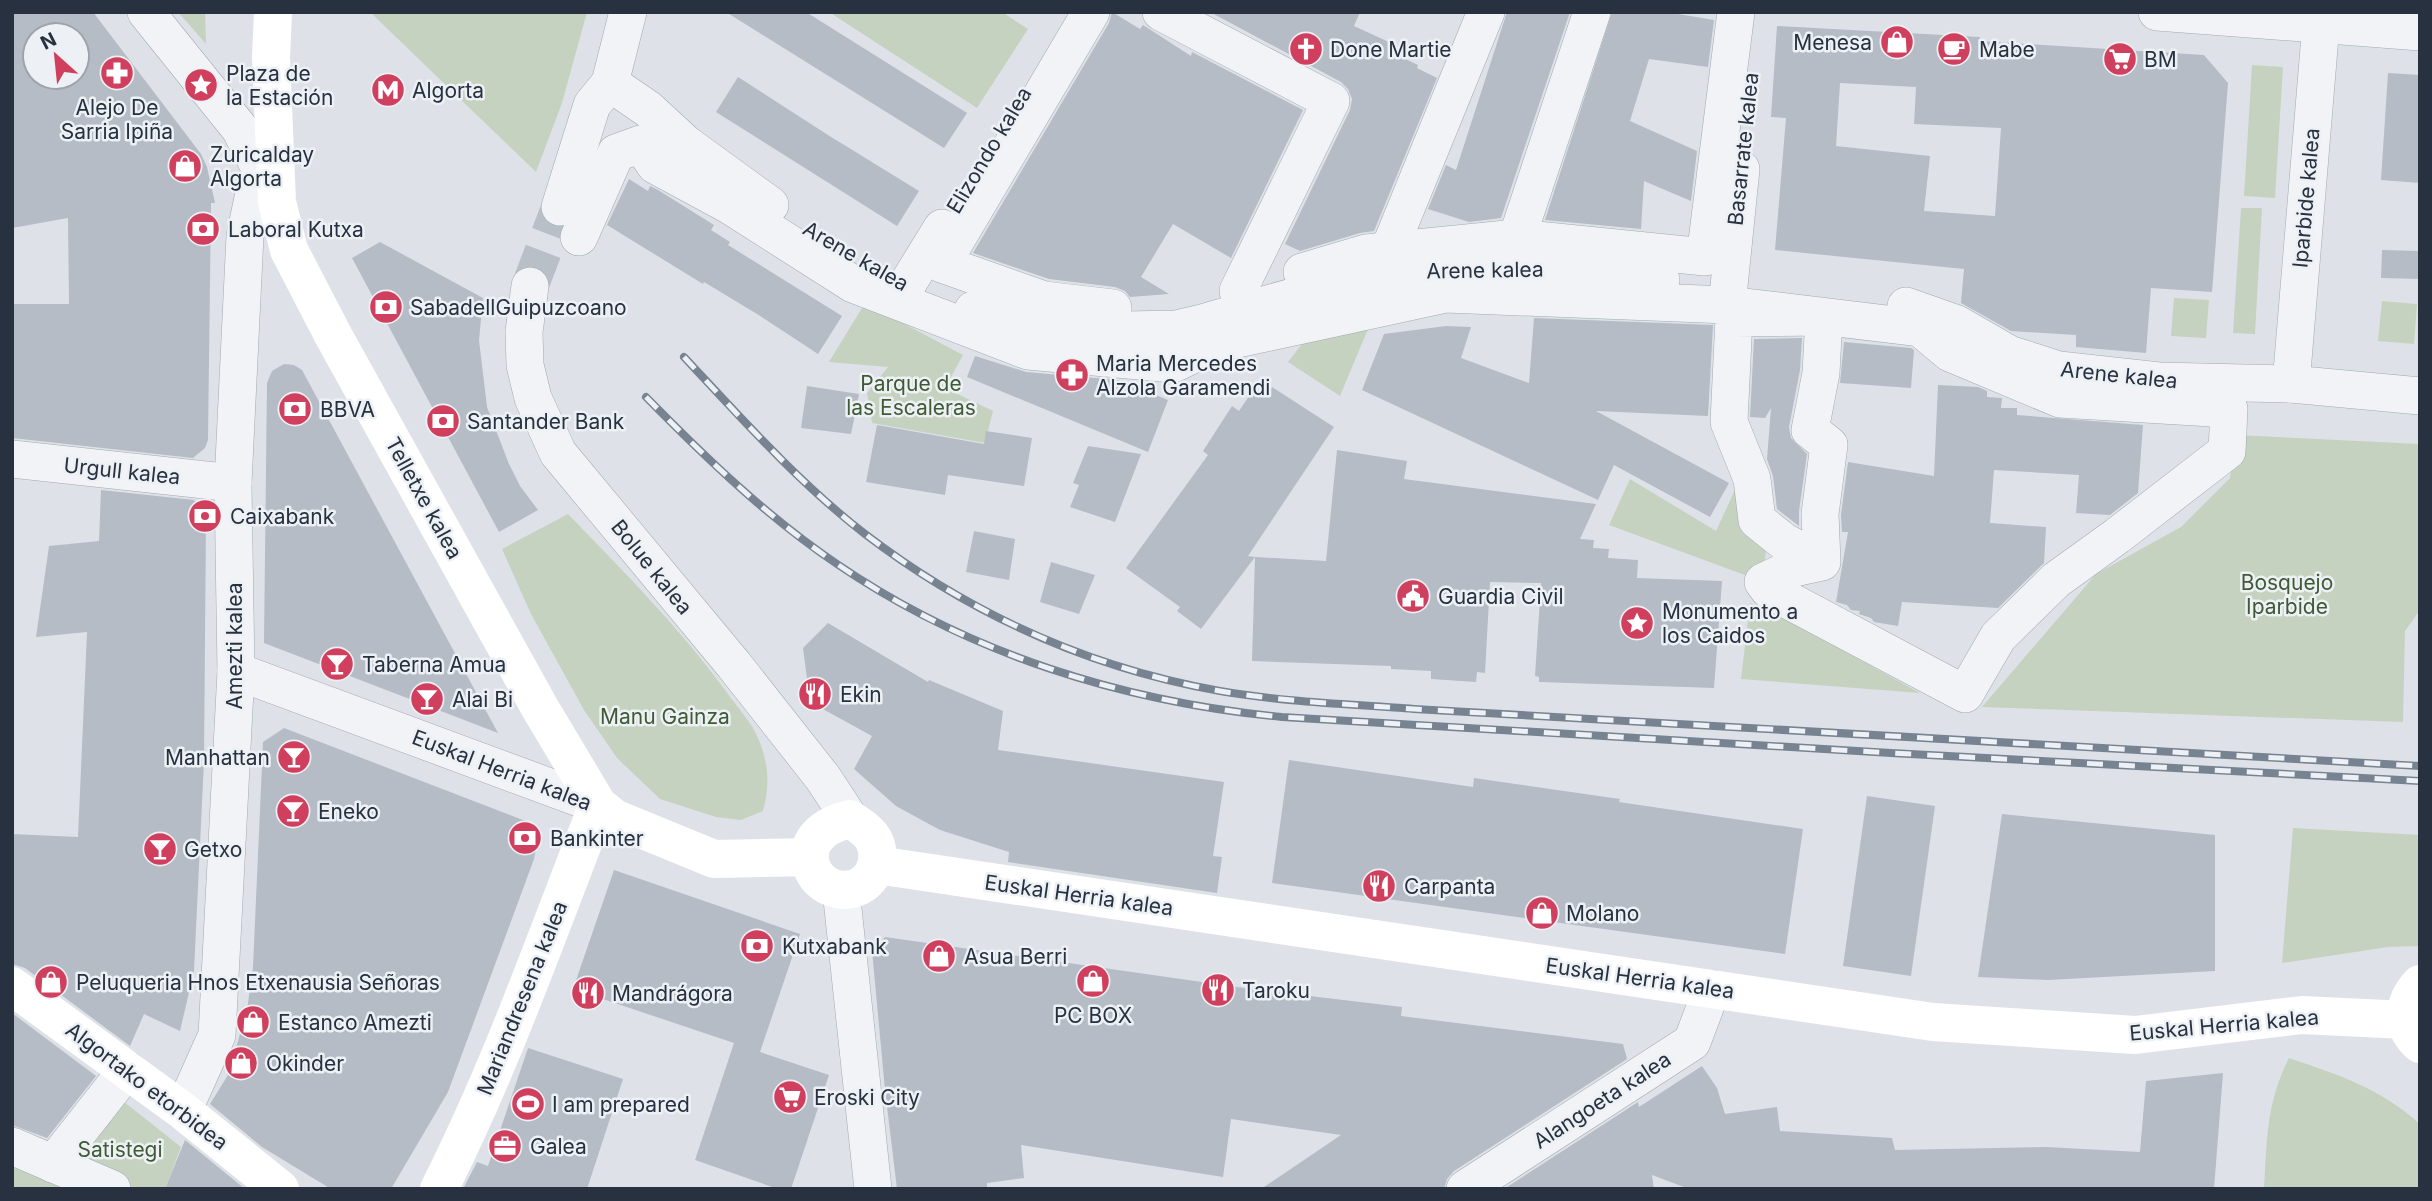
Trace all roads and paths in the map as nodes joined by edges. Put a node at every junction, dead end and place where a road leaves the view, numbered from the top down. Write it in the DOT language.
graph roads {
  1 [pos="146,12"];
  2 [pos="272,12"];
  3 [pos="628,12"];
  4 [pos="1073,12"];
  5 [pos="1091,12"];
  6 [pos="1161,12"];
  7 [pos="1486,12"];
  8 [pos="1592,12"];
  9 [pos="1736,12"];
  10 [pos="1757,12"];
  11 [pos="2157,12"];
  12 [pos="2321,19"];
  13 [pos="2420,32"];
  14 [pos="610,83"];
  15 [pos="277,202"];
  16 [pos="1517,238"];
  17 [pos="1389,250"];
  18 [pos="530,286"];
  19 [pos="1729,286"];
  20 [pos="905,288"];
  21 [pos="1238,290"];
  22 [pos="1824,317"];
  23 [pos="2291,384"];
  24 [pos="2420,396"];
  25 [pos="12,459"];
  26 [pos="233,483"];
  27 [pos="1822,562"];
  28 [pos="236,671"];
  29 [pos="598,806"];
  30 [pos="850,819"];
  31 [pos="810,857"];
  32 [pos="877,865"];
  33 [pos="841,890"];
  34 [pos="2420,984"];
  35 [pos="12,986"];
  36 [pos="1712,989"];
  37 [pos="2413,1032"];
  38 [pos="127,1070"];
  39 [pos="183,1111"];
  40 [pos="12,1146"];
  41 [pos="53,1164"];
  42 [pos="1471,1187"];
  43 [pos="112,1189"];
  44 [pos="280,1189"];
  45 [pos="439,1189"];
  46 [pos="873,1189"];
  1 -- 15 [label="street"];
  2 -- 15 [label="street, Telletxe kalea"];
  3 -- 14 [label="street"];
  4 -- 20 [label="street, Elizondo kalea"];
  5 -- 21 [label="street"];
  6 -- 21 [label="street"];
  7 -- 17 [label="street"];
  8 -- 16 [label="street"];
  9 -- 16 [label="street"];
  10 -- 19 [label="street, Basarrate kalea"];
  11 -- 12 [label="street"];
  12 -- 13 [label="street"];
  12 -- 23 [label="street, Iparbide kalea"];
  14 -- 20 [label="street, Arene kalea"];
  14 -- 22 [label="street"];
  15 -- 26 [label="street, Amezti kalea"];
  15 -- 29 [label="street, Telletxe kalea"];
  16 -- 17 [label="street"];
  17 -- 21 [label="street"];
  18 -- 30 [label="street, Bolue kalea"];
  19 -- 20 [label="street, Arene kalea"];
  19 -- 23 [label="street, Arene kalea"];
  22 -- 27 [label="street"];
  22 -- 27 [label="street"];
  22 -- 27 [label="street"];
  23 -- 24 [label="street, Arene kalea"];
  25 -- 26 [label="street, Urgull kalea"];
  26 -- 28 [label="street, Amezti kalea"];
  28 -- 29 [label="street, Euskal Herria kalea"];
  28 -- 39 [label="street, Amezti kalea"];
  29 -- 31 [label="street, Euskal Herria kalea"];
  29 -- 45 [label="street, Mariandresena kalea"];
  30 -- 31 [label="street"];
  30 -- 32 [label="street"];
  31 -- 33 [label="street"];
  32 -- 33 [label="street"];
  32 -- 36 [label="street, Euskal Herria kalea"];
  33 -- 46 [label="street"];
  34 -- 37 [label="street, Euskal Herria kalea"];
  35 -- 38 [label="street, Algortako etorbidea"];
  36 -- 37 [label="street, Euskal Herria kalea"];
  36 -- 42 [label="street, Alangoeta kalea"];
  38 -- 39 [label="street, Algortako etorbidea"];
  38 -- 41 [label="street"];
  39 -- 44 [label="street, Algortako etorbidea"];
  40 -- 41 [label="street"];
  41 -- 43 [label="street"];
}
